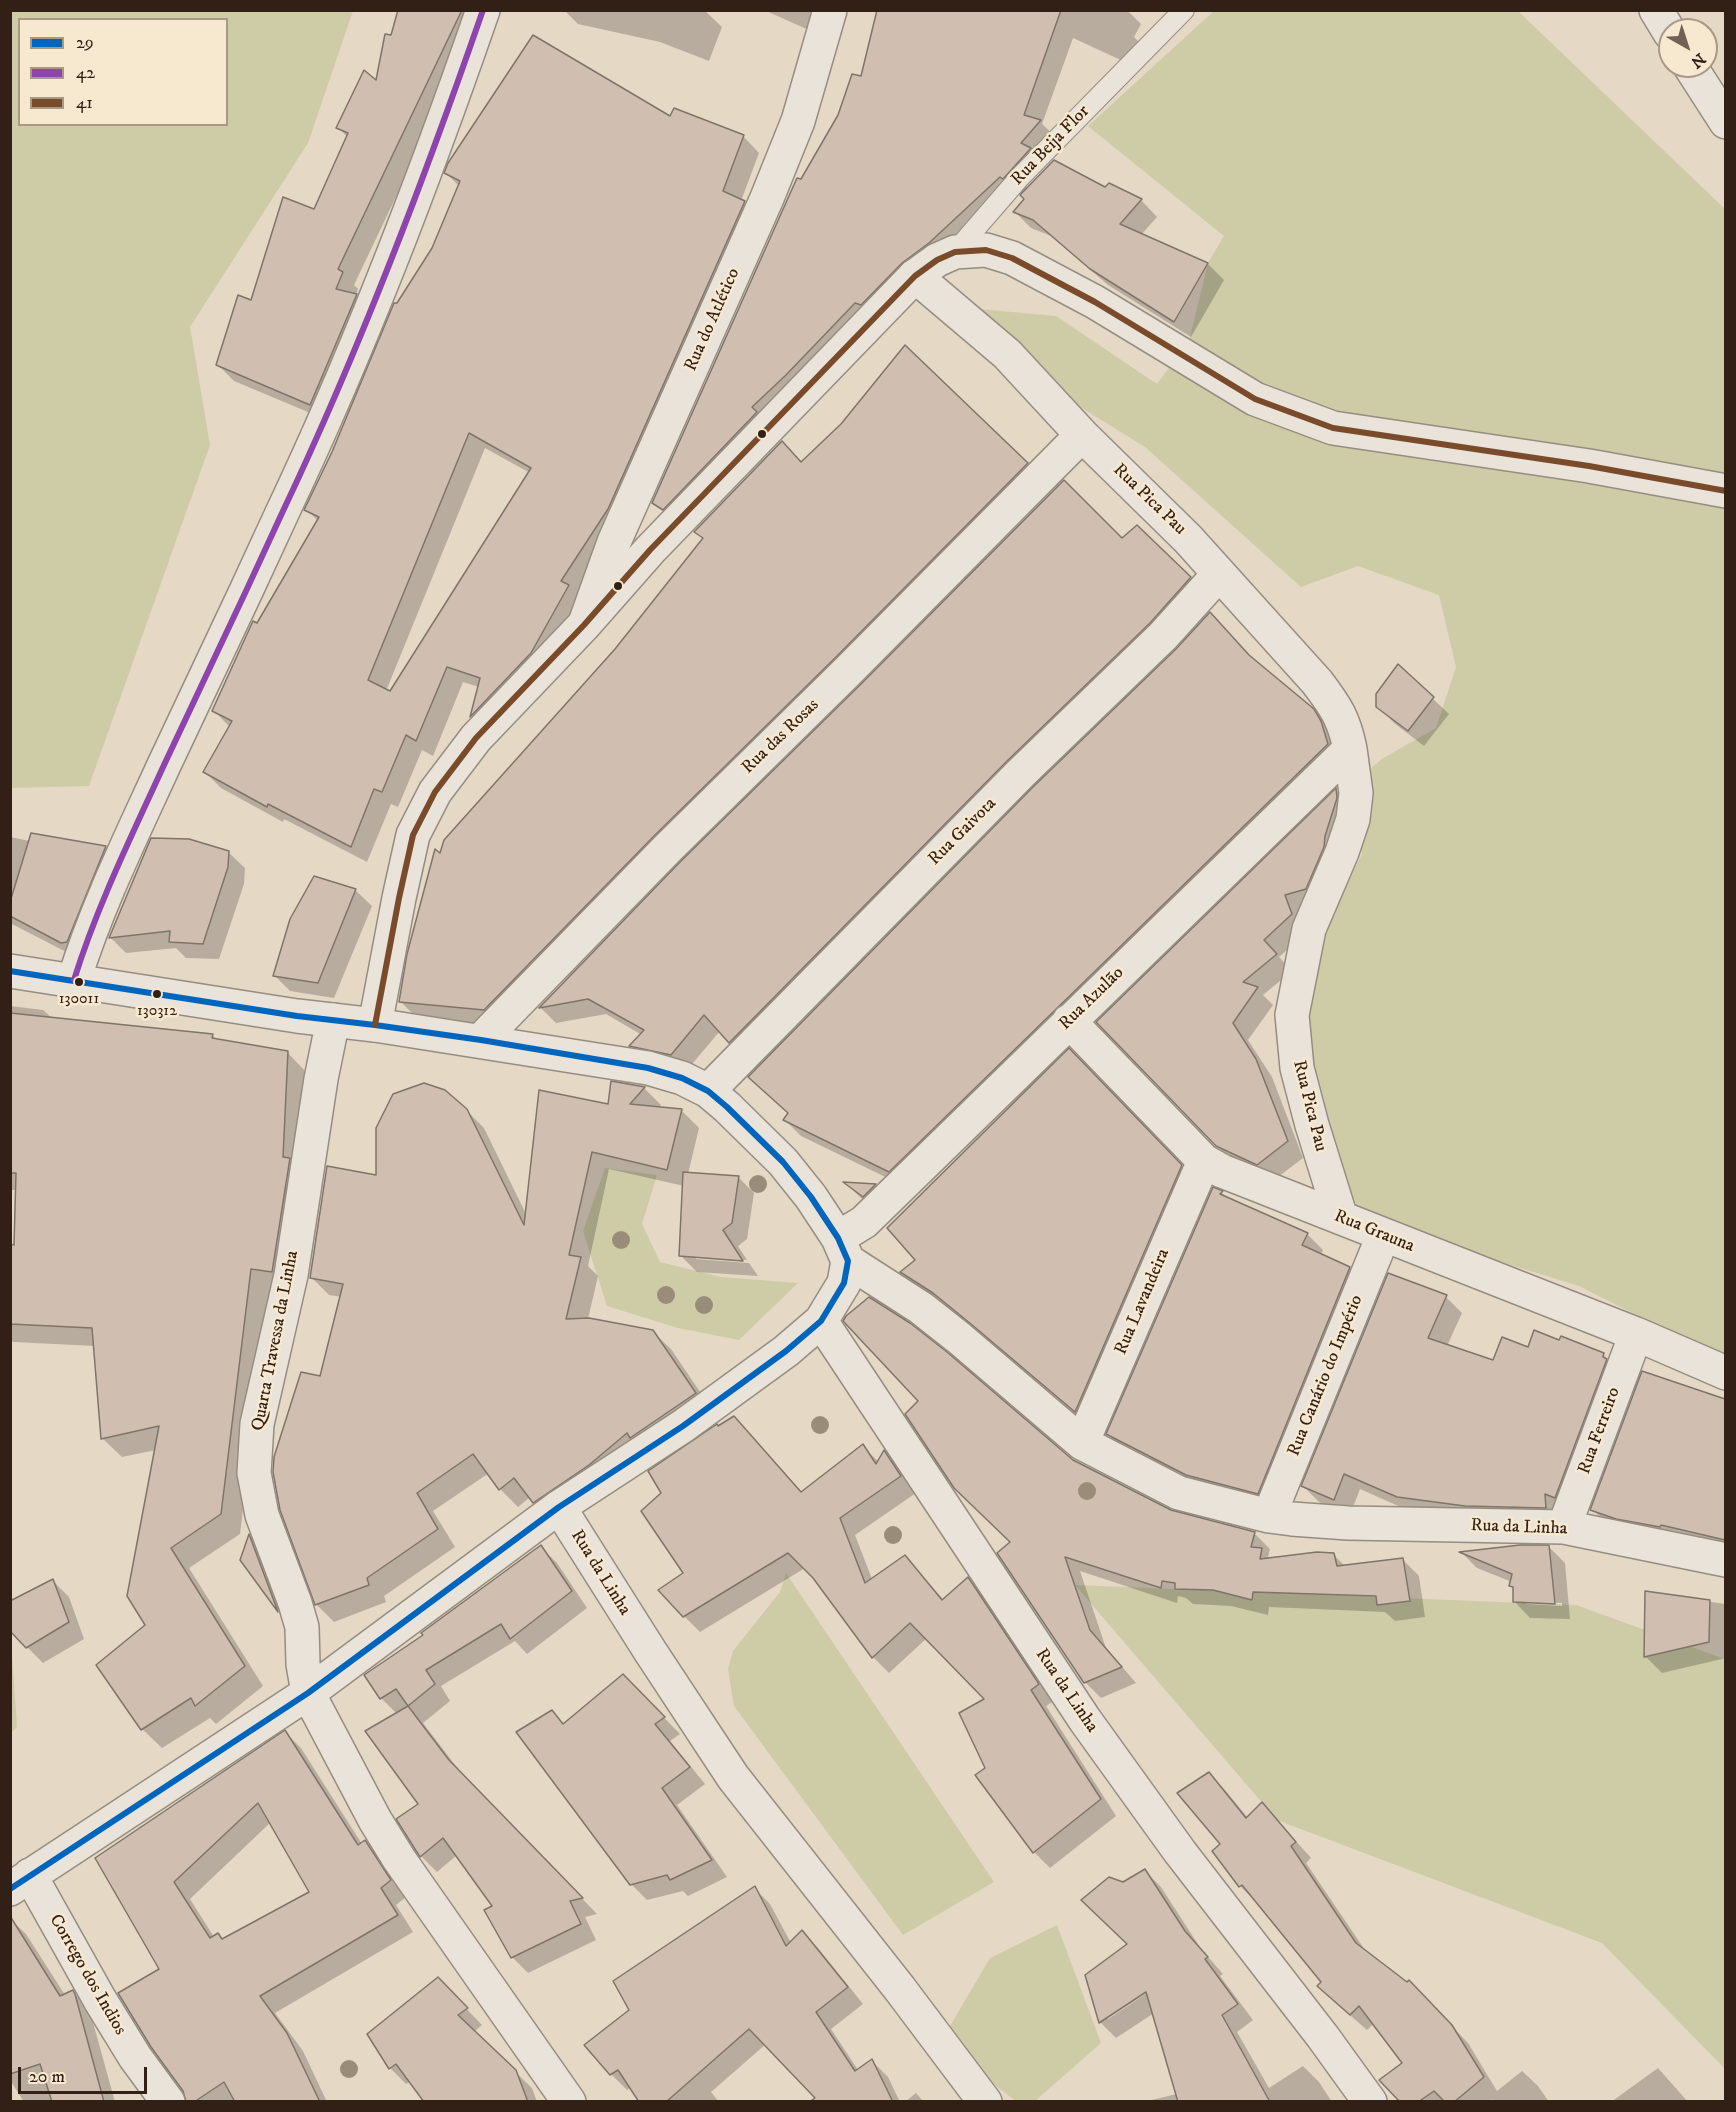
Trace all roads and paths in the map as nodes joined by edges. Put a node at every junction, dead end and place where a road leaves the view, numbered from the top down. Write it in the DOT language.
graph roads {
  1 [pos="483,10"];
  2 [pos="830,10"];
  3 [pos="1184,10"];
  4 [pos="1698,78"];
  5 [pos="1725,122"];
  6 [pos="955,252"];
  7 [pos="915,276"];
  8 [pos="1082,435"];
  9 [pos="1725,491"];
  10 [pos="1219,574"];
  11 [pos="584,625"];
  12 [pos="1350,749"];
  13 [pos="10,971"];
  14 [pos="74,980"];
  15 [pos="333,1020"];
  16 [pos="1069,1022"];
  17 [pos="375,1024"];
  18 [pos="481,1040"];
  19 [pos="708,1091"];
  20 [pos="1204,1161"];
  21 [pos="1341,1218"];
  22 [pos="1383,1236"];
  23 [pos="850,1240"];
  24 [pos="821,1321"];
  25 [pos="1636,1334"];
  26 [pos="1725,1373"];
  27 [pos="1082,1443"];
  28 [pos="559,1507"];
  29 [pos="1269,1516"];
  30 [pos="1564,1527"];
  31 [pos="1725,1560"];
  32 [pos="308,1693"];
  33 [pos="20,1882"];
  34 [pos="168,2102"];
  35 [pos="569,2102"];
  36 [pos="985,2102"];
  37 [pos="1370,2102"];
  1 -- 14 [label="street"];
  2 -- 11 [label="street, Rua do Atlético"];
  3 -- 6 [label="lane, Rua Beija Flor"];
  4 -- 5 [label="street"];
  6 -- 7 [label="street, Rua Beija Flor"];
  6 -- 9 [label="street"];
  7 -- 8 [label="street, Rua Pica Pau"];
  7 -- 11 [label="street, Rua Beija Flor"];
  8 -- 10 [label="street, Rua Pica Pau"];
  8 -- 18 [label="street, Rua das Rosas"];
  10 -- 12 [label="street, Rua Pica Pau"];
  10 -- 19 [label="street, Rua Gaivota"];
  11 -- 17 [label="street, Rua Beija Flor"];
  12 -- 16 [label="street, Rua Azulão"];
  12 -- 21 [label="street, Rua Pica Pau"];
  13 -- 14 [label="street, Rua da Linha"];
  14 -- 15 [label="street, Rua da Linha"];
  15 -- 17 [label="street, Rua da Linha"];
  15 -- 32 [label="street, Quarta Travessa da Linha"];
  16 -- 20 [label="street, Rua Grauna"];
  16 -- 23 [label="street, Rua Azulão"];
  17 -- 18 [label="street, Rua da Linha"];
  18 -- 19 [label="street, Rua da Linha"];
  19 -- 23 [label="street, Rua da Linha"];
  20 -- 21 [label="street, Rua Grauna"];
  20 -- 27 [label="street, Rua Lavandeira"];
  21 -- 22 [label="street, Rua Grauna"];
  22 -- 25 [label="street, Rua Grauna"];
  22 -- 29 [label="street, Rua Canário do Império"];
  23 -- 24 [label="street"];
  23 -- 27 [label="street, Rua da Linha"];
  24 -- 28 [label="street"];
  24 -- 37 [label="street, Rua da Linha"];
  25 -- 26 [label="street, Rua Grauna"];
  25 -- 30 [label="street, Rua Ferreiro"];
  27 -- 29 [label="street, Rua da Linha"];
  28 -- 32 [label="street"];
  28 -- 36 [label="street, Rua da Linha"];
  29 -- 30 [label="street, Rua da Linha"];
  30 -- 31 [label="street, Rua da Linha"];
  32 -- 33 [label="street"];
  32 -- 35 [label="street, Quarta Travessa da Linha"];
  33 -- 34 [label="street, Corrego dos Indios"];
}
